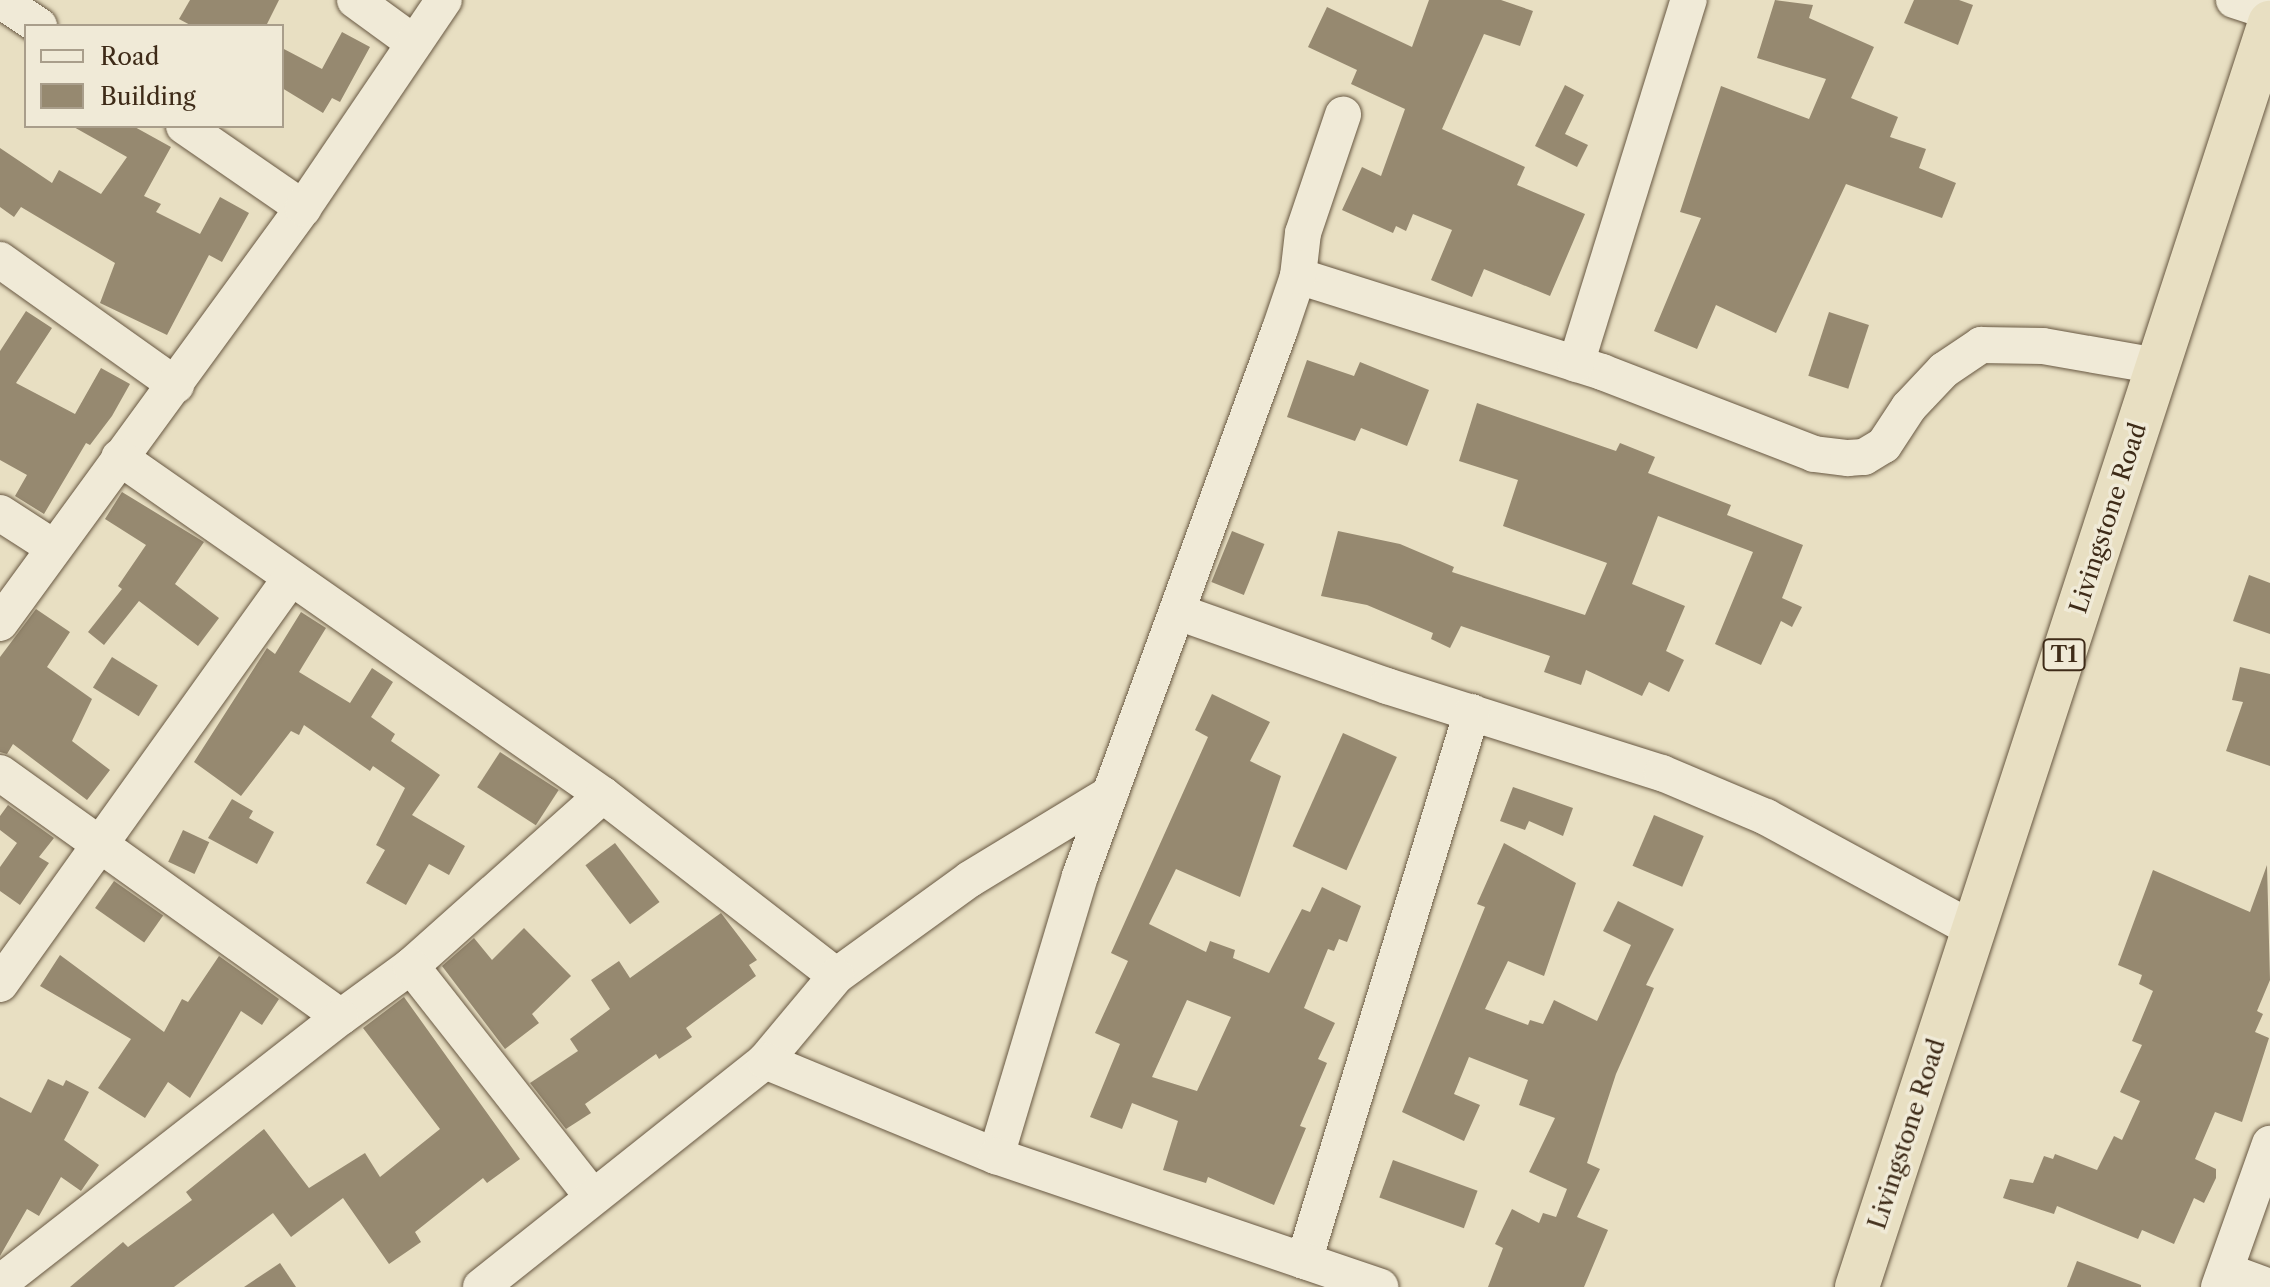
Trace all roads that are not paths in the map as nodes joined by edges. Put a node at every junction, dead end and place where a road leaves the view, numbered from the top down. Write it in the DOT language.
graph roads {
  1 [pos="0,0"];
  2 [pos="355,0"];
  3 [pos="444,0"];
  4 [pos="1689,0"];
  5 [pos="2234,0"];
  6 [pos="2270,12"];
  7 [pos="2270,23"];
  8 [pos="36,24"];
  9 [pos="414,43"];
  10 [pos="1343,115"];
  11 [pos="187,128"];
  12 [pos="303,208"];
  13 [pos="0,260"];
  14 [pos="1298,276"];
  15 [pos="1576,364"];
  16 [pos="2158,366"];
  17 [pos="176,385"];
  18 [pos="119,457"];
  19 [pos="0,513"];
  20 [pos="53,547"];
  21 [pos="289,580"];
  22 [pos="1178,612"];
  23 [pos="0,623"];
  24 [pos="1472,712"];
  25 [pos="0,773"];
  26 [pos="1110,794"];
  27 [pos="603,795"];
  28 [pos="100,844"];
  29 [pos="1974,930"];
  30 [pos="411,966"];
  31 [pos="836,976"];
  32 [pos="0,984"];
  33 [pos="341,1017"];
  34 [pos="765,1061"];
  35 [pos="2270,1144"];
  36 [pos="996,1156"];
  37 [pos="593,1197"];
  38 [pos="1304,1261"];
  39 [pos="2222,1279"];
  40 [pos="0,1283"];
  41 [pos="481,1287"];
  42 [pos="1380,1287"];
  43 [pos="1857,1287"];
  44 [pos="2270,1287"];
  1 -- 8 [label="street"];
  2 -- 9 [label="street"];
  3 -- 9 [label="street"];
  4 -- 15 [label="street"];
  5 -- 6 [label="street"];
  7 -- 16 [label="highway, Livingstone Road / T1"];
  9 -- 12 [label="street"];
  10 -- 14 [label="street"];
  11 -- 12 [label="street"];
  12 -- 17 [label="street"];
  13 -- 17 [label="street"];
  14 -- 15 [label="street"];
  14 -- 22 [label="street"];
  15 -- 16 [label="street"];
  16 -- 29 [label="highway, Livingstone Road / T1"];
  17 -- 18 [label="street"];
  18 -- 20 [label="street"];
  18 -- 21 [label="street"];
  19 -- 20 [label="street"];
  20 -- 23 [label="street"];
  21 -- 27 [label="street"];
  21 -- 28 [label="street"];
  22 -- 24 [label="street"];
  22 -- 26 [label="street"];
  24 -- 29 [label="street"];
  24 -- 38 [label="street"];
  25 -- 28 [label="street"];
  26 -- 31 [label="street"];
  26 -- 36 [label="street"];
  27 -- 30 [label="street"];
  27 -- 31 [label="street"];
  28 -- 32 [label="street"];
  28 -- 33 [label="street"];
  29 -- 43 [label="highway, Livingstone Road / T1"];
  30 -- 33 [label="street"];
  30 -- 37 [label="street"];
  31 -- 34 [label="street"];
  33 -- 40 [label="street"];
  34 -- 36 [label="street"];
  34 -- 37 [label="street"];
  35 -- 39 [label="street"];
  36 -- 38 [label="street"];
  37 -- 41 [label="street"];
  38 -- 42 [label="street"];
  39 -- 44 [label="street"];
}
